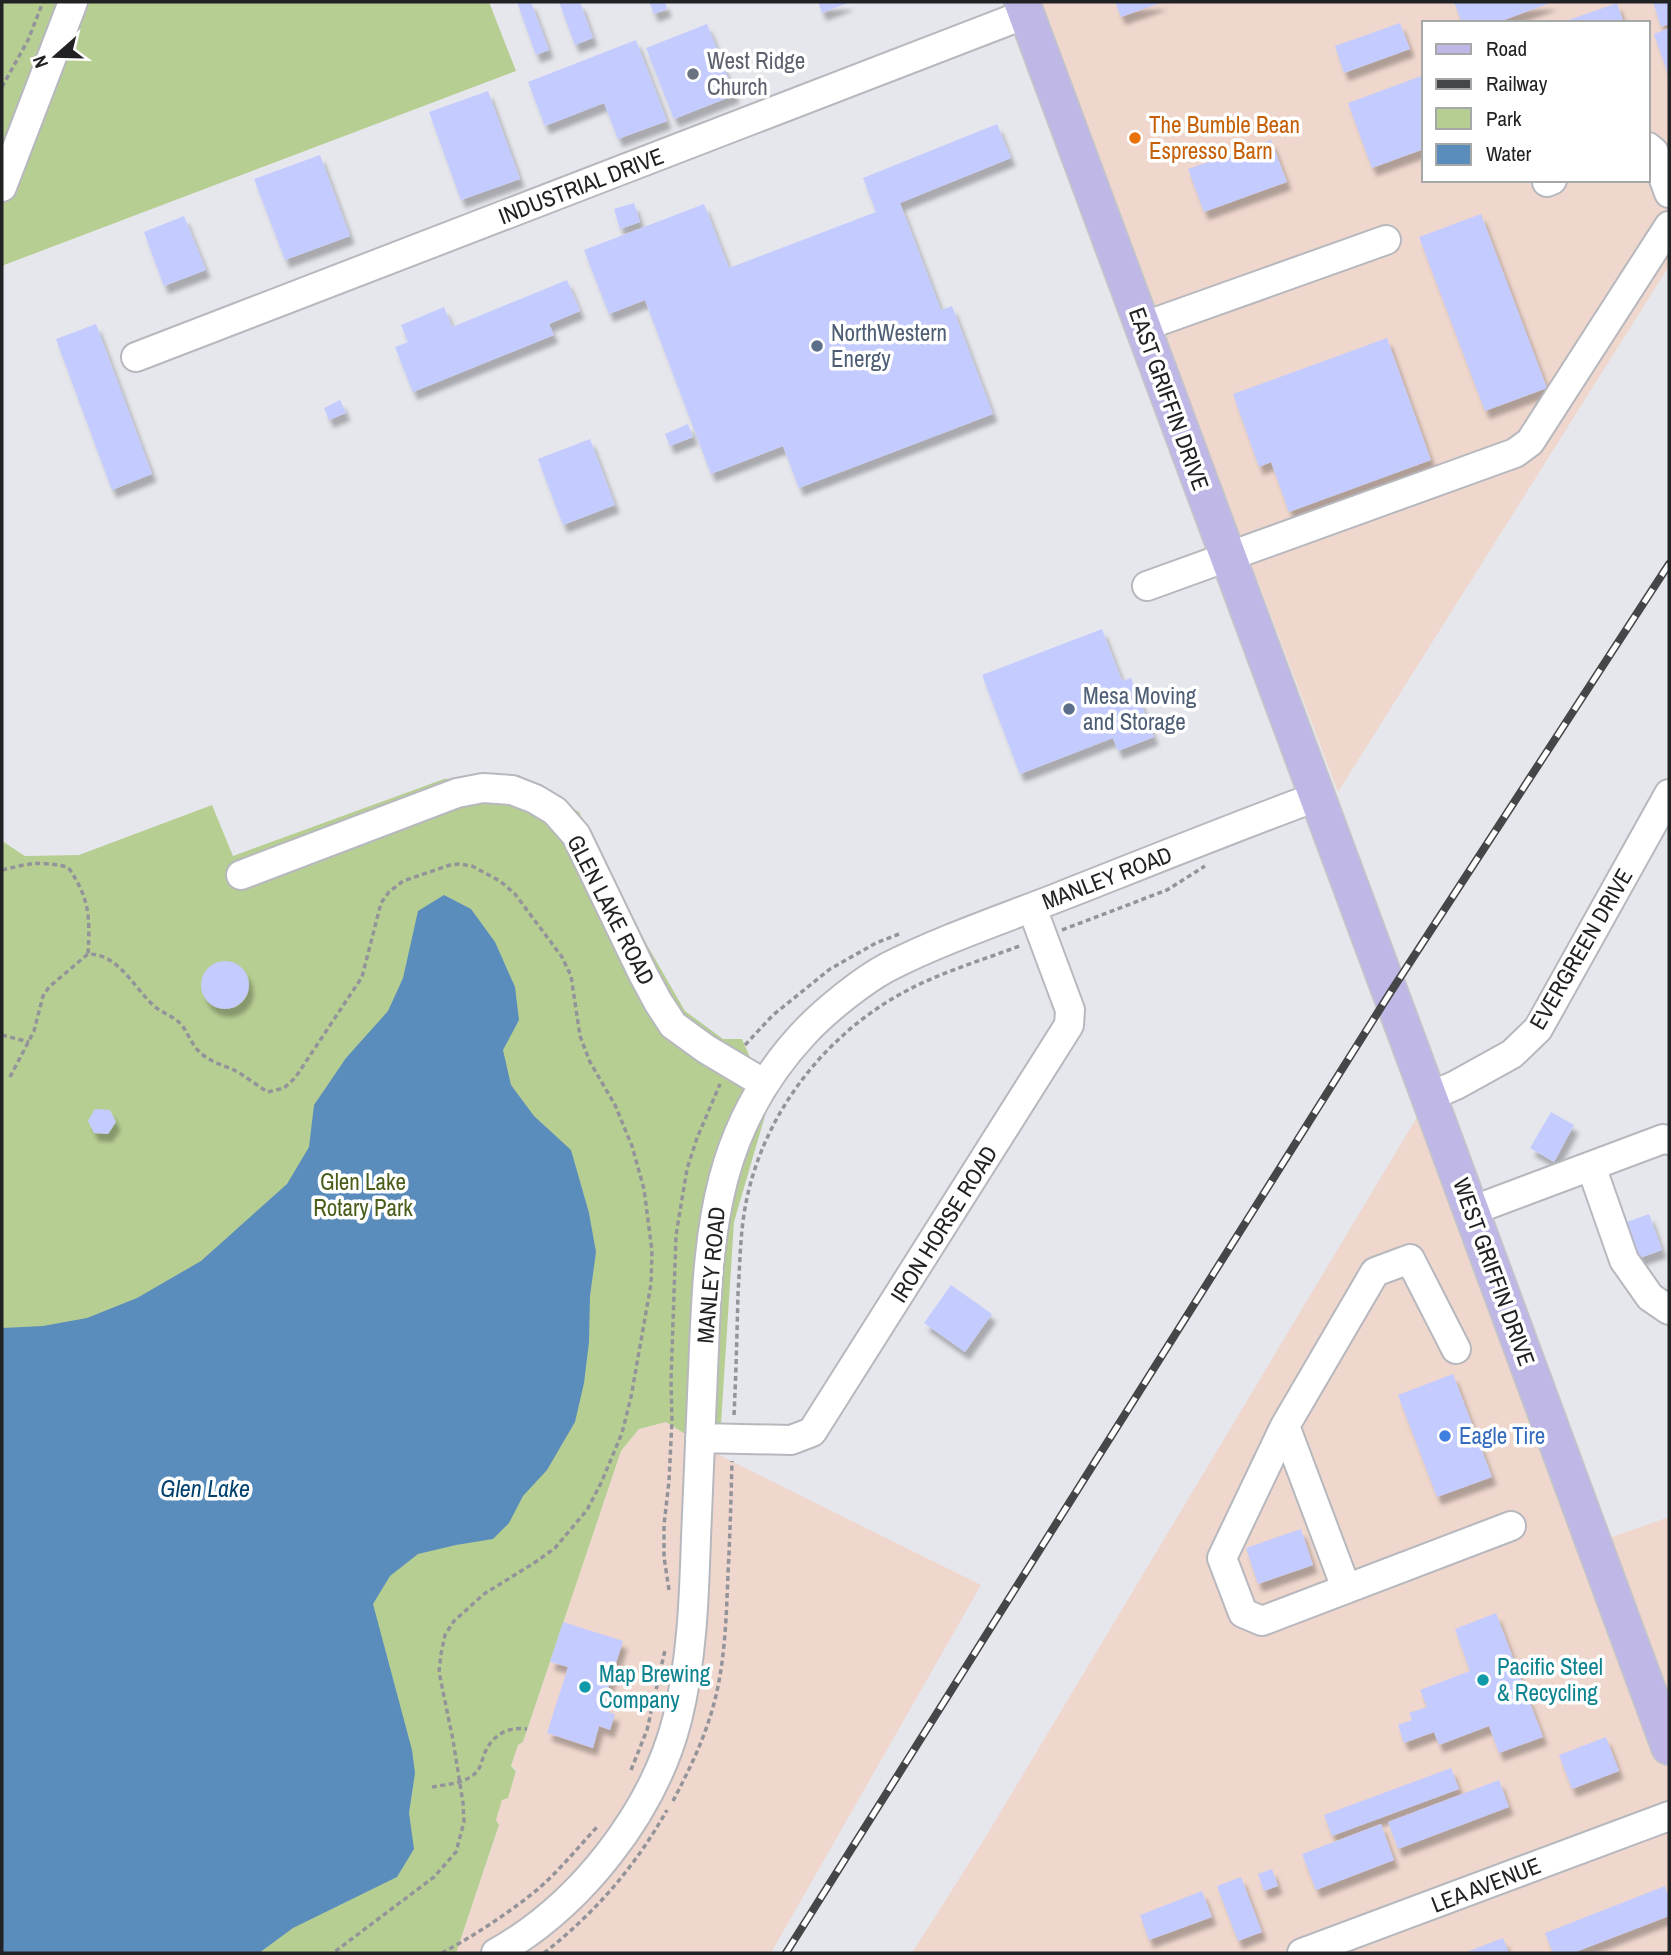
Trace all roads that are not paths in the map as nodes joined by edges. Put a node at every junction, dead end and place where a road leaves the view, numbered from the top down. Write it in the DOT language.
graph roads {
  1 [pos="73,2"];
  2 [pos="1024,8"];
  3 [pos="1650,149"];
  4 [pos="2,187"];
  5 [pos="1669,193"];
  6 [pos="1669,226"];
  7 [pos="1386,240"];
  8 [pos="1142,327"];
  9 [pos="136,357"];
  10 [pos="1228,558"];
  11 [pos="1147,586"];
  12 [pos="1669,794"];
  13 [pos="1317,797"];
  14 [pos="240,874"];
  15 [pos="1032,908"];
  16 [pos="763,1083"];
  17 [pos="1429,1097"];
  18 [pos="1669,1140"];
  19 [pos="1591,1166"];
  20 [pos="1471,1211"];
  21 [pos="1669,1310"];
  22 [pos="1456,1349"];
  23 [pos="1285,1426"];
  24 [pos="700,1438"];
  25 [pos="1511,1526"];
  26 [pos="1346,1588"];
  27 [pos="1669,1747"];
  28 [pos="1669,1816"];
  29 [pos="496,1953"];
  30 [pos="1302,1953"];
  1 -- 4 [label="street"];
  2 -- 8 [label="main road, EAST GRIFFIN DRIVE"];
  2 -- 9 [label="street, INDUSTRIAL DRIVE"];
  3 -- 5 [label="street"];
  6 -- 10 [label="street"];
  7 -- 8 [label="street"];
  8 -- 10 [label="main road, EAST GRIFFIN DRIVE"];
  10 -- 11 [label="street"];
  10 -- 13 [label="main road, EAST GRIFFIN DRIVE"];
  12 -- 17 [label="street, EVERGREEN DRIVE"];
  13 -- 15 [label="street, MANLEY ROAD"];
  13 -- 17 [label="main road, WEST GRIFFIN DRIVE"];
  14 -- 16 [label="street, GLEN LAKE ROAD"];
  15 -- 16 [label="street, MANLEY ROAD"];
  15 -- 24 [label="street, IRON HORSE ROAD"];
  16 -- 24 [label="street, MANLEY ROAD"];
  17 -- 20 [label="main road, WEST GRIFFIN DRIVE"];
  18 -- 19 [label="street"];
  19 -- 20 [label="street"];
  19 -- 21 [label="street"];
  20 -- 27 [label="main road, WEST GRIFFIN DRIVE"];
  22 -- 23 [label="street"];
  23 -- 26 [label="street"];
  23 -- 26 [label="street"];
  24 -- 29 [label="street, MANLEY ROAD"];
  25 -- 26 [label="street"];
  28 -- 30 [label="street, LEA AVENUE"];
}
